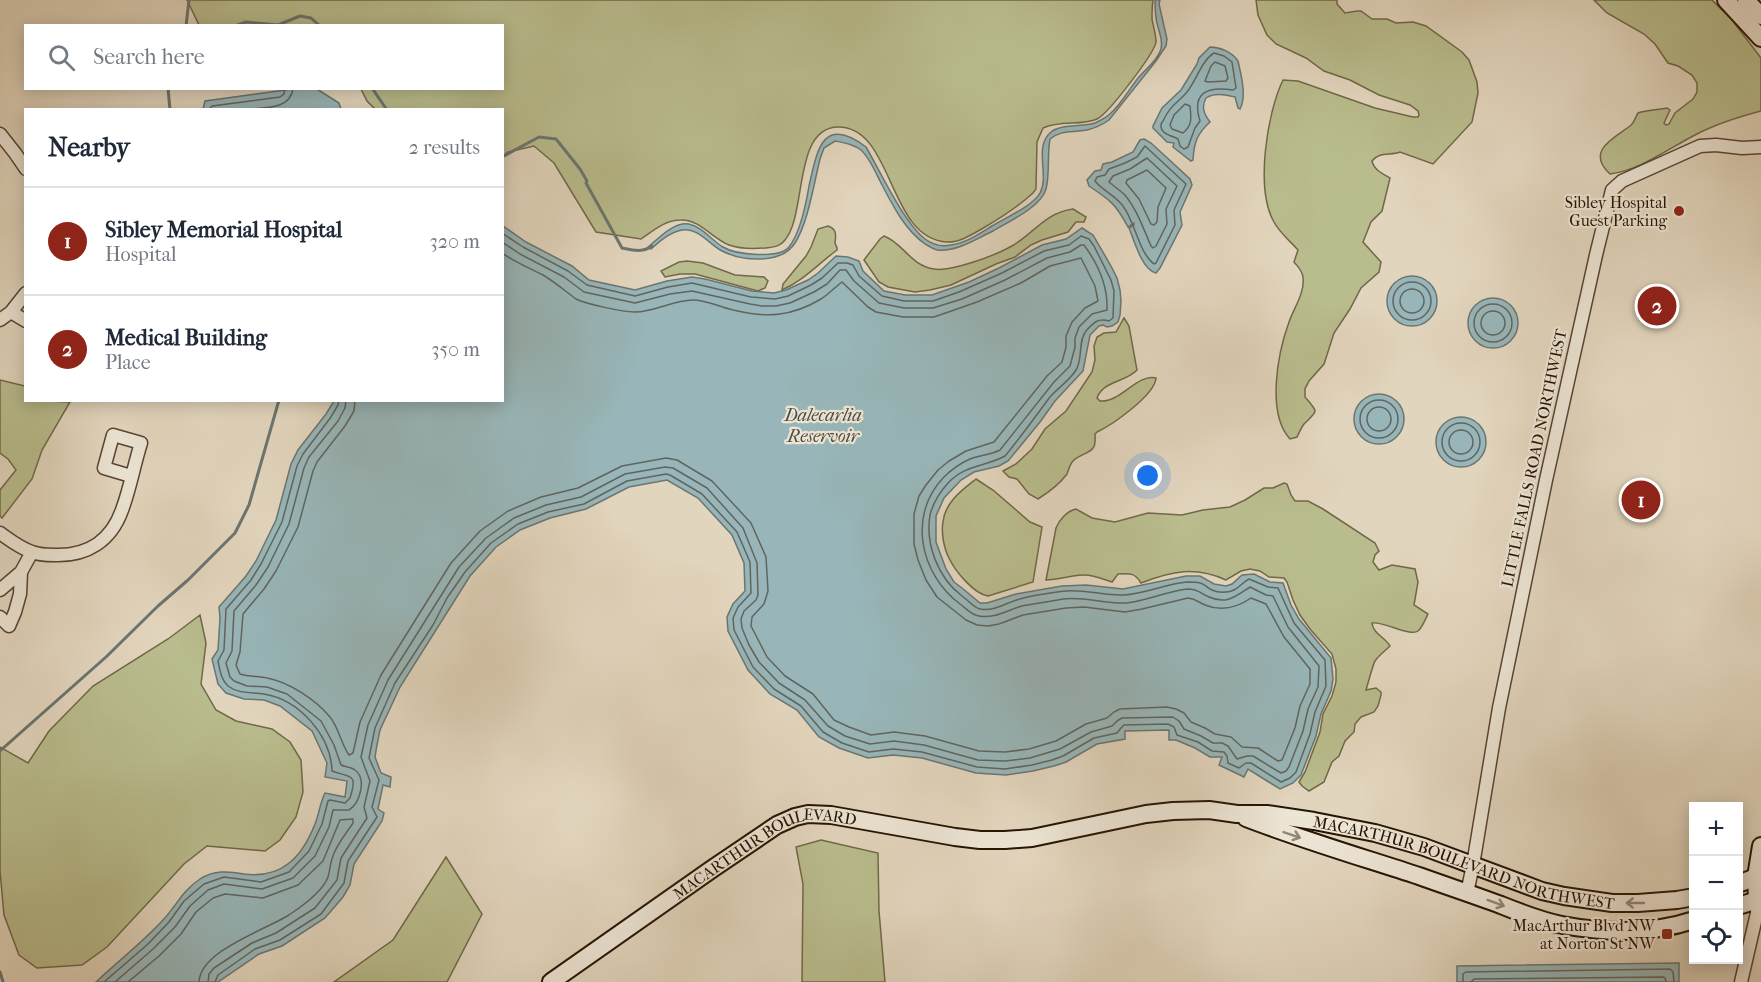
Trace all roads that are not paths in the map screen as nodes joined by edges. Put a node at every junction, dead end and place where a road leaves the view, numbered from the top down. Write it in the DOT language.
graph roads {
  1 [pos="1726,0"];
  2 [pos="1746,0"];
  3 [pos="1761,16"];
  4 [pos="1761,38"];
  5 [pos="0,135"];
  6 [pos="1761,147"];
  7 [pos="24,166"];
  8 [pos="24,296"];
  9 [pos="11,312"];
  10 [pos="0,320"];
  11 [pos="24,320"];
  12 [pos="131,476"];
  13 [pos="0,533"];
  14 [pos="32,552"];
  15 [pos="21,572"];
  16 [pos="0,590"];
  17 [pos="0,617"];
  18 [pos="1237,814"];
  19 [pos="1005,840"];
  20 [pos="1761,846"];
  21 [pos="1473,865"];
  22 [pos="1758,876"];
  23 [pos="1743,882"];
  24 [pos="1467,892"];
  25 [pos="1689,898"];
  26 [pos="1759,899"];
  27 [pos="1743,904"];
  28 [pos="1689,921"];
  29 [pos="551,982"];
  30 [pos="1741,982"];
  1 -- 4 [label="main road"];
  2 -- 3 [label="main road"];
  5 -- 7 [label="street"];
  6 -- 21 [label="street, LITTLE FALLS ROAD NORTHWEST"];
  8 -- 9 [label="street"];
  9 -- 10 [label="street"];
  9 -- 11 [label="street"];
  12 -- 14 [label="street"];
  13 -- 14 [label="street"];
  14 -- 15 [label="street"];
  15 -- 16 [label="street"];
  15 -- 17 [label="street"];
  18 -- 19 [label="main road, MACARTHUR BOULEVARD NORTHWEST"];
  18 -- 21 [label="main road, MACARTHUR BOULEVARD NORTHWEST"];
  18 -- 24 [label="main road, MACARTHUR BOULEVARD NORTHWEST, one-way"];
  19 -- 29 [label="main road, MACARTHUR BOULEVARD"];
  20 -- 22 [label="main road"];
  21 -- 24 [label="street, LITTLE FALLS ROAD NORTHWEST"];
  25 -- 21 [label="main road, MACARTHUR BOULEVARD NORTHWEST, one-way"];
  22 -- 23 [label="main road"];
  22 -- 26 [label="main road"];
  24 -- 28 [label="main road, MACARTHUR BOULEVARD NORTHWEST, one-way"];
  26 -- 27 [label="main road"];
  26 -- 30 [label="street"];
}
